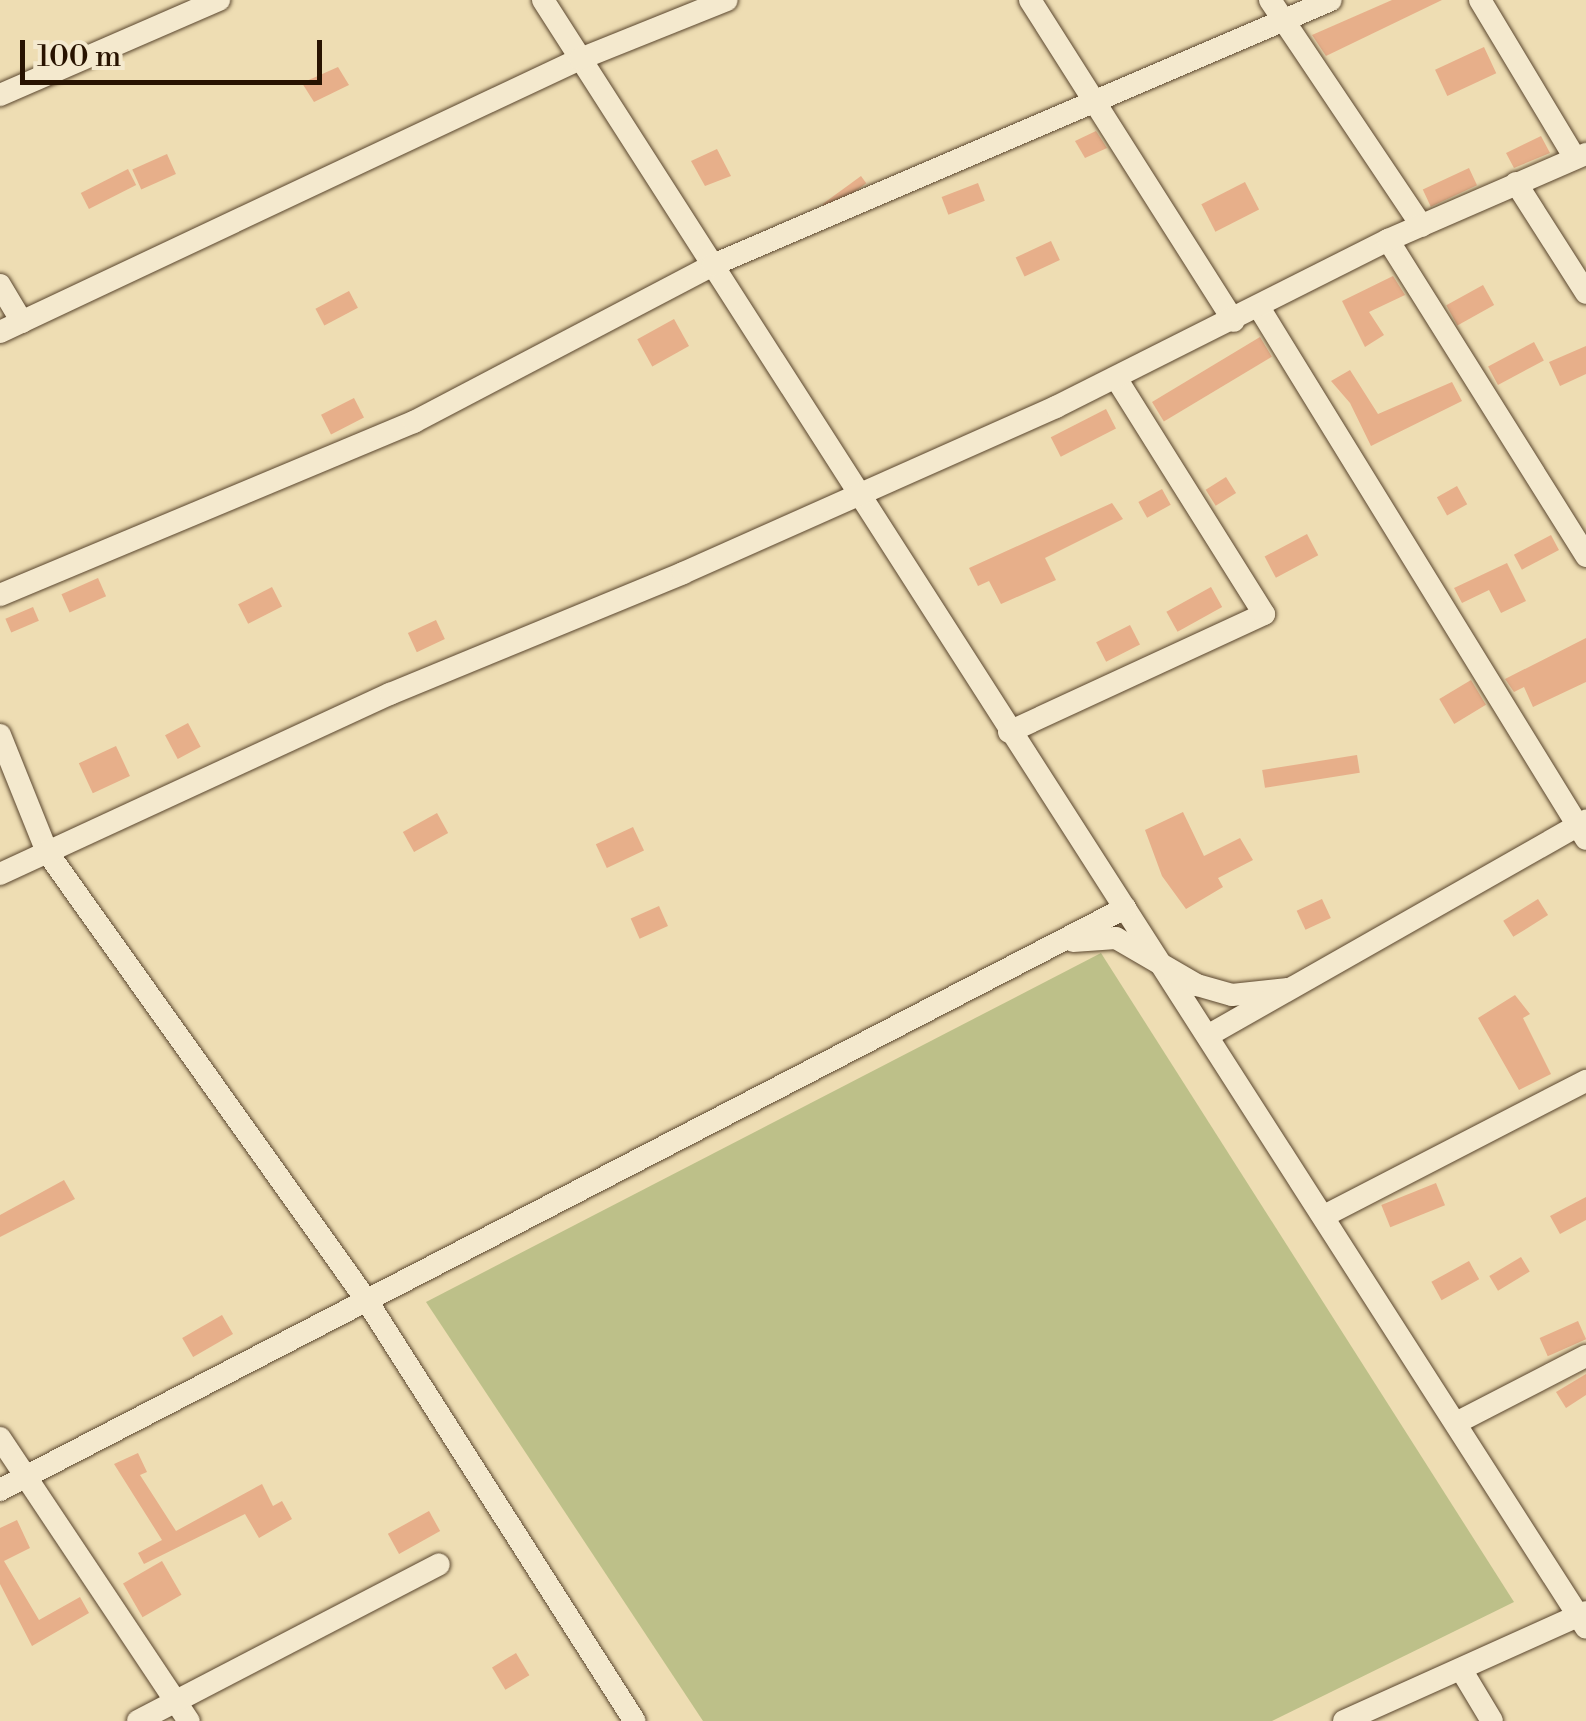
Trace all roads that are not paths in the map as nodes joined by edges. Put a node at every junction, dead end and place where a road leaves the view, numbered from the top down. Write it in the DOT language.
graph roads {
  1 [pos="219,0"];
  2 [pos="543,0"];
  3 [pos="728,0"];
  4 [pos="1030,0"];
  5 [pos="1270,0"];
  6 [pos="1331,0"];
  7 [pos="1480,0"];
  8 [pos="1283,21"];
  9 [pos="580,60"];
  10 [pos="0,94"];
  11 [pos="1097,105"];
  12 [pos="1580,156"];
  13 [pos="1516,183"];
  14 [pos="1422,226"];
  15 [pos="1388,240"];
  16 [pos="712,266"];
  17 [pos="0,284"];
  18 [pos="1586,293"];
  19 [pos="1260,309"];
  20 [pos="22,322"];
  21 [pos="1234,322"];
  22 [pos="0,332"];
  23 [pos="1116,378"];
  24 [pos="855,496"];
  25 [pos="1586,556"];
  26 [pos="0,595"];
  27 [pos="1009,732"];
  28 [pos="0,735"];
  29 [pos="1583,829"];
  30 [pos="48,852"];
  31 [pos="0,874"];
  32 [pos="1125,908"];
  33 [pos="1054,945"];
  34 [pos="1160,961"];
  35 [pos="1312,982"];
  36 [pos="1209,1036"];
  37 [pos="1586,1081"];
  38 [pos="1324,1216"];
  39 [pos="367,1301"];
  40 [pos="1586,1356"];
  41 [pos="1456,1423"];
  42 [pos="0,1438"];
  43 [pos="26,1478"];
  44 [pos="0,1490"];
  45 [pos="439,1564"];
  46 [pos="1583,1618"];
  47 [pos="1462,1671"];
  48 [pos="182,1711"];
  49 [pos="138,1721"];
  50 [pos="635,1721"];
  51 [pos="1344,1721"];
  52 [pos="1492,1721"];
  1 -- 10 [label="street"];
  2 -- 9 [label="street"];
  3 -- 9 [label="street"];
  4 -- 11 [label="street"];
  5 -- 8 [label="street"];
  6 -- 8 [label="street"];
  7 -- 12 [label="street"];
  8 -- 11 [label="street"];
  8 -- 14 [label="street"];
  9 -- 16 [label="street"];
  9 -- 20 [label="street"];
  11 -- 16 [label="street"];
  11 -- 21 [label="street"];
  12 -- 13 [label="street"];
  13 -- 14 [label="street"];
  13 -- 18 [label="street"];
  14 -- 15 [label="street"];
  15 -- 19 [label="street"];
  15 -- 25 [label="street"];
  16 -- 24 [label="street"];
  16 -- 26 [label="street"];
  17 -- 20 [label="street"];
  19 -- 21 [label="street"];
  19 -- 29 [label="street"];
  20 -- 22 [label="street"];
  21 -- 23 [label="street"];
  23 -- 24 [label="street"];
  23 -- 27 [label="street"];
  24 -- 27 [label="street"];
  24 -- 30 [label="street"];
  27 -- 32 [label="street"];
  28 -- 30 [label="street"];
  29 -- 35 [label="street"];
  30 -- 31 [label="street"];
  30 -- 39 [label="street"];
  32 -- 33 [label="street"];
  32 -- 34 [label="street"];
  33 -- 34 [label="street"];
  33 -- 39 [label="street"];
  34 -- 35 [label="street"];
  34 -- 36 [label="street"];
  35 -- 36 [label="street"];
  36 -- 38 [label="street"];
  37 -- 38 [label="street"];
  38 -- 41 [label="street"];
  39 -- 43 [label="street"];
  39 -- 50 [label="street"];
  40 -- 41 [label="street"];
  41 -- 46 [label="street"];
  42 -- 43 [label="street"];
  43 -- 44 [label="street"];
  43 -- 48 [label="street"];
  45 -- 48 [label="street"];
  46 -- 47 [label="street"];
  47 -- 51 [label="street"];
  47 -- 52 [label="street"];
  48 -- 49 [label="street"];
}
